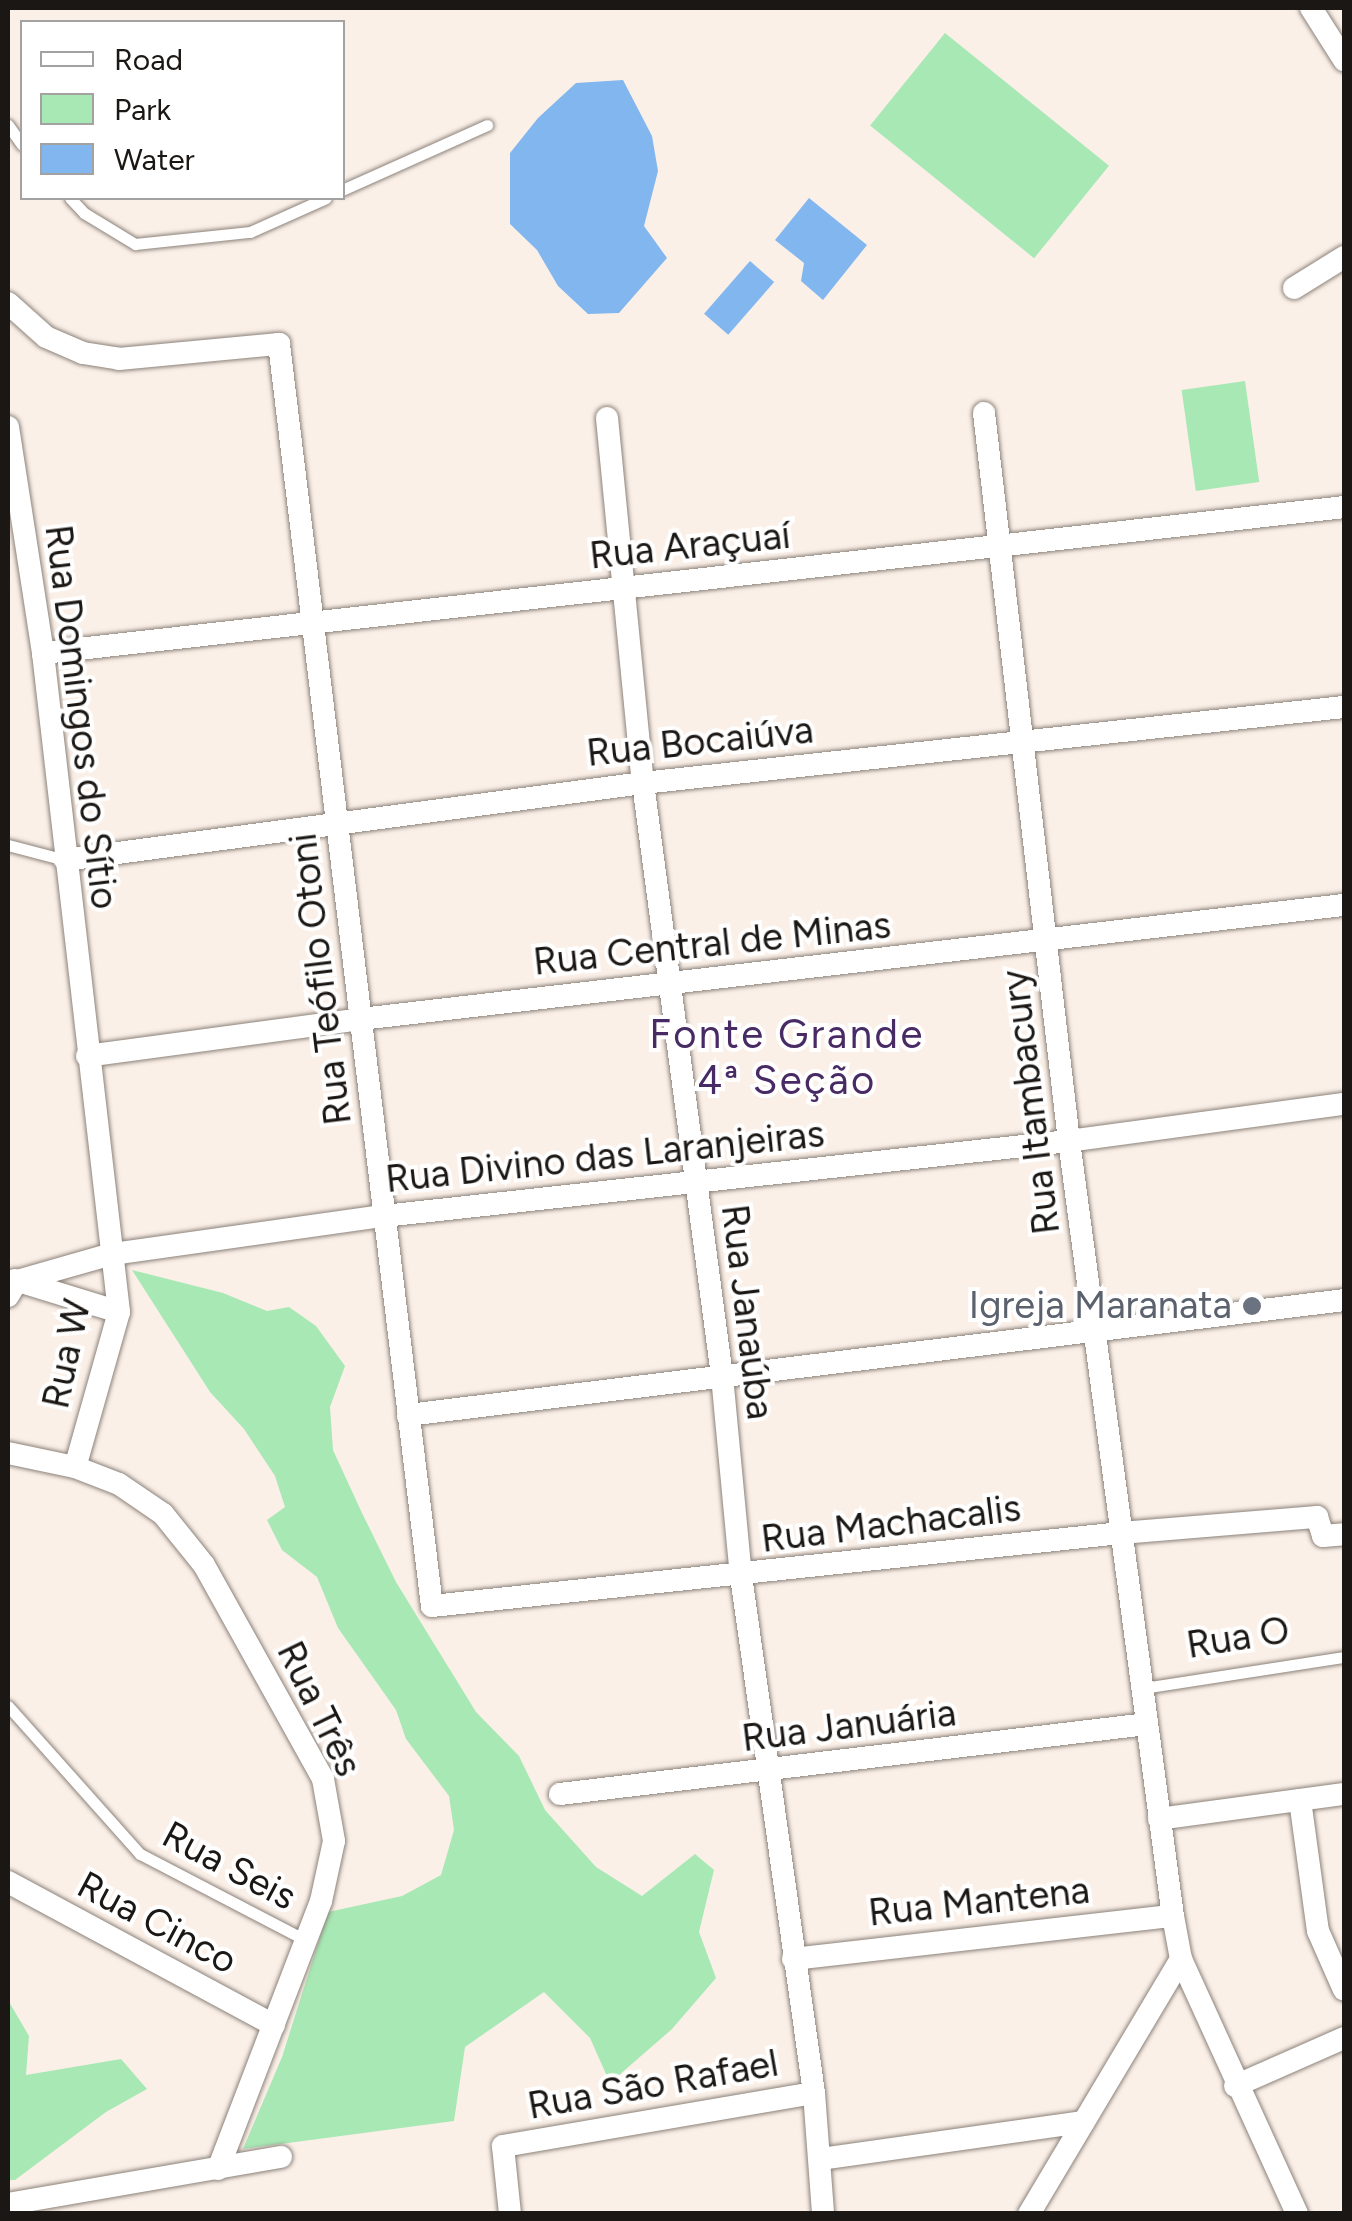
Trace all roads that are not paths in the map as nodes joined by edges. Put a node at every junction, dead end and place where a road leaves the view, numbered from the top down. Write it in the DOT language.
graph roads {
  1 [pos="1311,8"];
  2 [pos="1344,60"];
  3 [pos="487,125"];
  4 [pos="345,189"];
  5 [pos="72,200"];
  6 [pos="322,200"];
  7 [pos="1344,257"];
  8 [pos="1294,288"];
  9 [pos="8,302"];
  10 [pos="984,413"];
  11 [pos="606,418"];
  12 [pos="8,427"];
  13 [pos="1344,507"];
  14 [pos="998,548"];
  15 [pos="624,588"];
  16 [pos="313,624"];
  17 [pos="43,653"];
  18 [pos="1344,707"];
  19 [pos="1024,742"];
  20 [pos="643,783"];
  21 [pos="337,821"];
  22 [pos="8,845"];
  23 [pos="65,860"];
  24 [pos="1344,905"];
  25 [pos="1048,942"];
  26 [pos="672,983"];
  27 [pos="361,1019"];
  28 [pos="87,1056"];
  29 [pos="1344,1104"];
  30 [pos="1069,1141"];
  31 [pos="696,1182"];
  32 [pos="384,1216"];
  33 [pos="112,1254"];
  34 [pos="11,1285"];
  35 [pos="1344,1300"];
  36 [pos="120,1312"];
  37 [pos="1094,1331"];
  38 [pos="722,1376"];
  39 [pos="408,1415"];
  40 [pos="8,1453"];
  41 [pos="75,1466"];
  42 [pos="1121,1532"];
  43 [pos="1344,1534"];
  44 [pos="741,1576"];
  45 [pos="432,1606"];
  46 [pos="1344,1658"];
  47 [pos="1143,1688"];
  48 [pos="8,1706"];
  49 [pos="1146,1724"];
  50 [pos="771,1772"];
  51 [pos="560,1794"];
  52 [pos="1344,1794"];
  53 [pos="1300,1800"];
  54 [pos="1160,1820"];
  55 [pos="8,1882"];
  56 [pos="1173,1916"];
  57 [pos="305,1940"];
  58 [pos="794,1959"];
  59 [pos="1181,1960"];
  60 [pos="1344,1990"];
  61 [pos="274,2025"];
  62 [pos="1344,2038"];
  63 [pos="1236,2086"];
  64 [pos="814,2093"];
  65 [pos="1083,2122"];
  66 [pos="281,2157"];
  67 [pos="820,2159"];
  68 [pos="218,2170"];
  69 [pos="16,2207"];
  70 [pos="510,2214"];
  71 [pos="823,2214"];
  72 [pos="1029,2214"];
  73 [pos="1296,2214"];
  1 -- 2 [label="street"];
  3 -- 4 [label="lane"];
  5 -- 6 [label="lane"];
  7 -- 8 [label="street"];
  9 -- 16 [label="street, Rua Teófilo Otoni"];
  10 -- 14 [label="street, Rua Itambacury"];
  11 -- 15 [label="street, Rua Janaúba"];
  12 -- 17 [label="street, Rua Domingos do Sítio"];
  13 -- 14 [label="street, Rua Araçuaí"];
  14 -- 15 [label="street, Rua Araçuaí"];
  14 -- 19 [label="street, Rua Itambacury"];
  15 -- 16 [label="street, Rua Araçuaí"];
  15 -- 20 [label="street, Rua Janaúba"];
  16 -- 17 [label="street, Rua Araçuaí"];
  16 -- 21 [label="street, Rua Teófilo Otoni"];
  17 -- 23 [label="street, Rua Domingos do Sítio"];
  18 -- 19 [label="street, Rua Bocaiúva"];
  19 -- 20 [label="street, Rua Bocaiúva"];
  19 -- 25 [label="street, Rua Itambacury"];
  20 -- 21 [label="street, Rua Bocaiúva"];
  20 -- 26 [label="street, Rua Janaúba"];
  21 -- 23 [label="street, Rua Bocaiúva"];
  21 -- 27 [label="street, Rua Teófilo Otoni"];
  22 -- 23 [label="lane"];
  23 -- 28 [label="street, Rua Domingos do Sítio"];
  24 -- 25 [label="street, Rua Central de Minas"];
  25 -- 26 [label="street, Rua Central de Minas"];
  25 -- 30 [label="street, Rua Itambacury"];
  26 -- 27 [label="street, Rua Central de Minas"];
  26 -- 31 [label="street, Rua Janaúba"];
  27 -- 28 [label="street, Rua Central de Minas"];
  27 -- 32 [label="street, Rua Teófilo Otoni"];
  28 -- 33 [label="street, Rua Domingos do Sítio"];
  29 -- 30 [label="street, Rua Divino das Laranjeiras"];
  30 -- 31 [label="street, Rua Divino das Laranjeiras"];
  30 -- 37 [label="street, Rua Itambacury"];
  31 -- 32 [label="street, Rua Divino das Laranjeiras"];
  31 -- 38 [label="street, Rua Janaúba"];
  32 -- 33 [label="street, Rua Divino das Laranjeiras"];
  32 -- 39 [label="street, Rua Teófilo Otoni"];
  33 -- 34 [label="street, Rua Divino das Laranjeiras"];
  33 -- 36 [label="street, Rua W"];
  34 -- 36 [label="street"];
  35 -- 37 [label="street"];
  36 -- 41 [label="street, Rua W"];
  37 -- 38 [label="street"];
  37 -- 42 [label="street, Rua Itambacury"];
  38 -- 39 [label="street"];
  38 -- 44 [label="street, Rua Janaúba"];
  39 -- 45 [label="street, Rua Teófilo Otoni"];
  40 -- 41 [label="street, Rua Três"];
  41 -- 57 [label="street, Rua Três"];
  42 -- 43 [label="street, Rua Machacalis"];
  42 -- 44 [label="street, Rua Machacalis"];
  42 -- 47 [label="street, Rua Itambacury"];
  44 -- 45 [label="street, Rua Machacalis"];
  44 -- 50 [label="street, Rua Janaúba"];
  46 -- 47 [label="lane, Rua O"];
  47 -- 49 [label="street, Rua Itambacury"];
  48 -- 57 [label="lane, Rua Seis"];
  49 -- 50 [label="street, Rua Januária"];
  49 -- 54 [label="street, Rua Itambacury"];
  50 -- 51 [label="street, Rua Januária"];
  50 -- 58 [label="street, Rua Janaúba"];
  52 -- 53 [label="street"];
  53 -- 54 [label="street"];
  53 -- 60 [label="street"];
  54 -- 56 [label="street, Rua Itambacury"];
  55 -- 61 [label="street, Rua Cinco"];
  56 -- 58 [label="street, Rua Mantena"];
  56 -- 59 [label="street, Rua Itambacury"];
  57 -- 61 [label="street, Rua Três"];
  58 -- 64 [label="street, Rua Janaúba"];
  59 -- 63 [label="street, Rua Itambacury"];
  59 -- 65 [label="street"];
  61 -- 68 [label="street, Rua Três"];
  62 -- 63 [label="street"];
  63 -- 73 [label="street, Rua Itambacury"];
  64 -- 67 [label="street, Rua Janaúba"];
  64 -- 70 [label="street, Rua São Rafael"];
  65 -- 67 [label="street"];
  65 -- 72 [label="street"];
  66 -- 68 [label="street"];
  67 -- 71 [label="street, Rua Janaúba"];
  68 -- 69 [label="street"];
}
